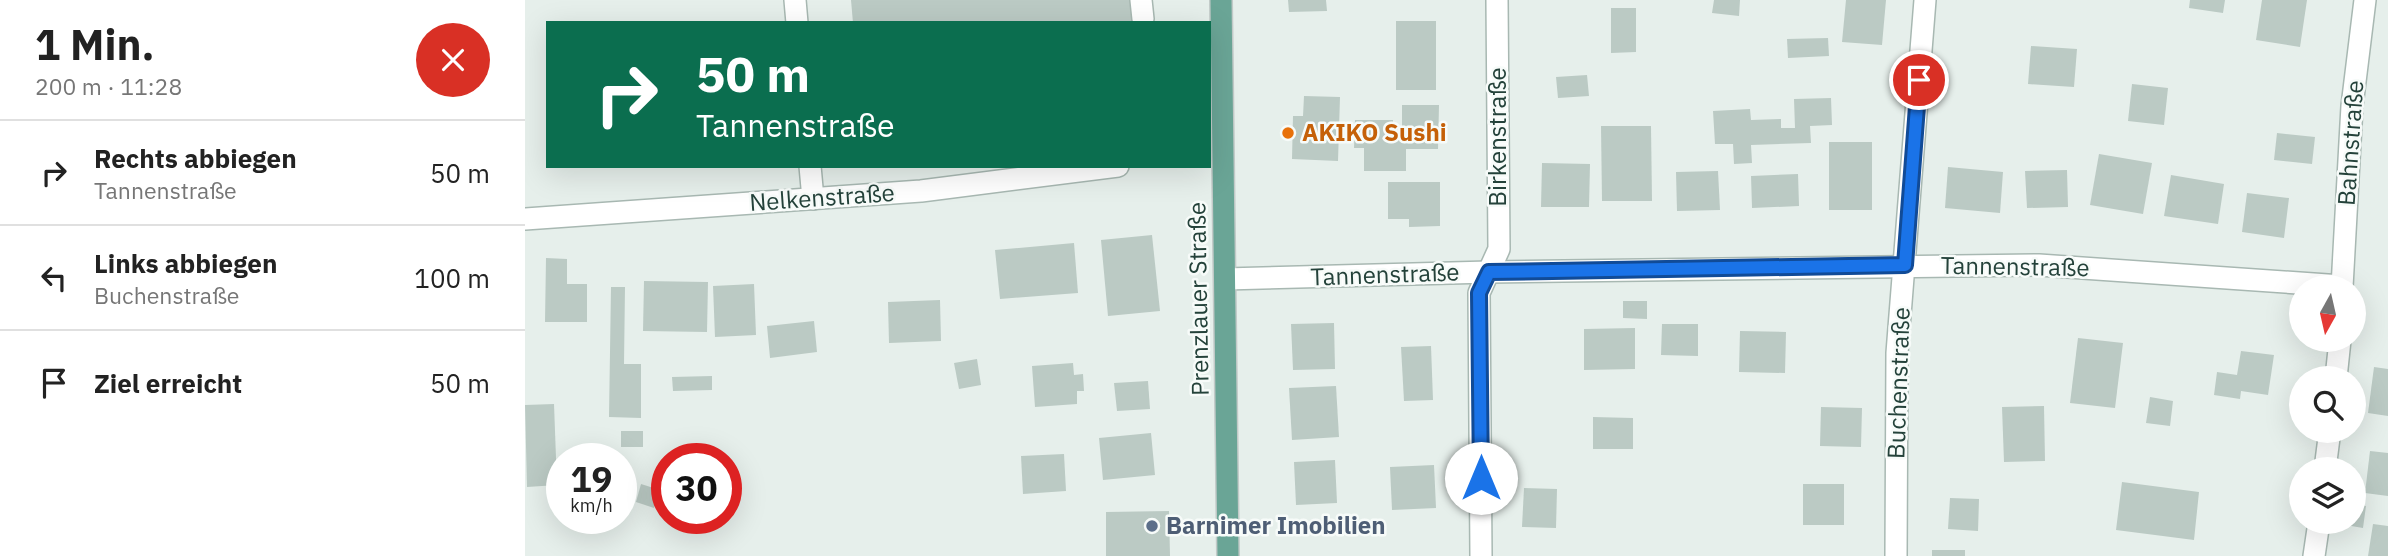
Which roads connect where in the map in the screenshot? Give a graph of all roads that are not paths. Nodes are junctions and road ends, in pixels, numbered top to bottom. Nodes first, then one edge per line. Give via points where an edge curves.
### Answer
1 (795, 0) edge
2 (1221, 0) edge
3 (1497, 0) edge
4 (1925, 0) edge
5 (2365, 0) edge
6 (797, 21) edge
7 (1216, 157) edge
8 (810, 168) edge
9 (1102, 168) edge
10 (813, 199) junction
11 (525, 219) edge
12 (1905, 265) junction
13 (1489, 272) junction
14 (2342, 275) edge
15 (1225, 279) junction
16 (2289, 283) edge
17 (2317, 534) edge
18 (1229, 556) edge
19 (1481, 556) edge
20 (1896, 556) edge
21 (2314, 556) edge

1 - 6 street
2 - 7 main road, Prenzlauer Straße
3 - 13 street, Birkenstraße via 1499,249
4 - 12 street, Buchenstraße
5 - 14 street, Bahnstraße via 2352,106
7 - 15 main road, Prenzlauer Straße
8 - 10 street
9 - 10 street, Nelkenstraße via 921,191
10 - 11 street, Nelkenstraße
12 - 13 street, Tannenstraße
12 - 16 street, Tannenstraße via 2039,265
12 - 20 street, Buchenstraße via 1897,353
13 - 15 street, Tannenstraße
13 - 19 street, Birkenstraße via 1479,293
15 - 18 main road, Prenzlauer Straße
17 - 21 street

